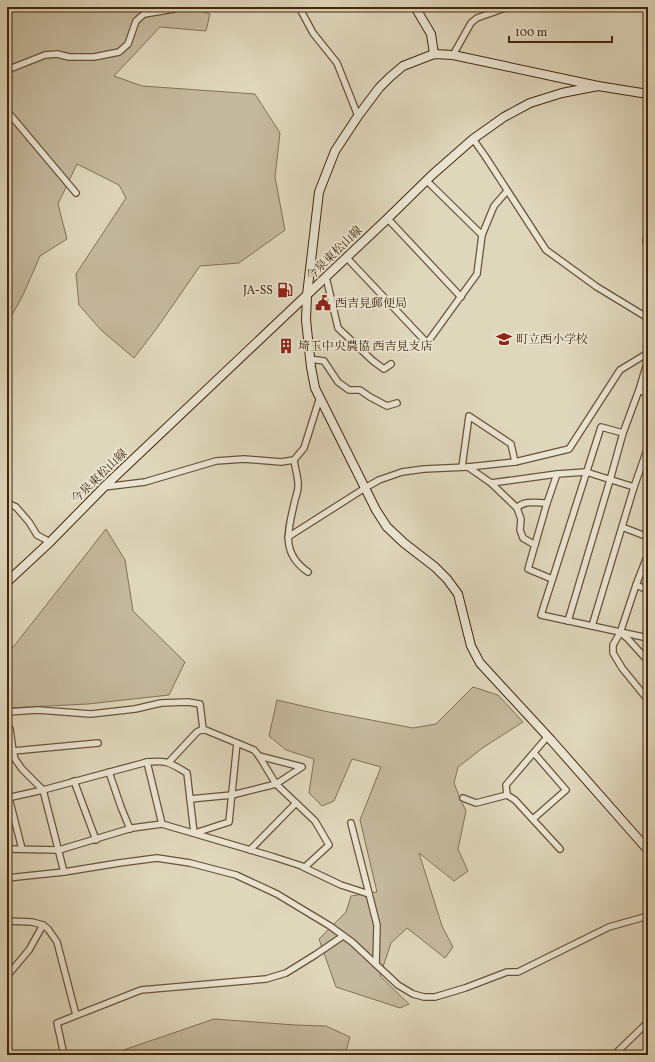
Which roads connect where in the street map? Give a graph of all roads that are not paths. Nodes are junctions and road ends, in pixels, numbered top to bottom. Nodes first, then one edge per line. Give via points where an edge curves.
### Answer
1 (175, 7) edge
2 (299, 7) edge
3 (415, 7) edge
4 (508, 7) edge
5 (434, 54) junction
6 (454, 55) junction
7 (8, 68) edge
8 (7, 76) edge
9 (598, 86) junction
10 (648, 94) edge
11 (7, 111) edge
12 (358, 116) junction
13 (472, 139) junction
14 (427, 180) junction
15 (507, 191) junction
16 (76, 193) dead end
17 (388, 219) junction
18 (648, 230) edge
19 (482, 235) junction
20 (648, 242) edge
21 (347, 258) junction
22 (326, 277) junction
23 (307, 295) junction
24 (461, 297) junction
25 (648, 318) edge
26 (648, 353) edge
27 (310, 359) junction
28 (648, 360) edge
29 (391, 364) dead end
30 (639, 390) junction
31 (648, 394) edge
32 (320, 397) junction
33 (398, 403) dead end
34 (623, 433) junction
35 (648, 448) edge
36 (294, 460) junction
37 (515, 462) junction
38 (462, 467) junction
39 (468, 467) junction
40 (586, 472) junction
41 (557, 474) junction
42 (610, 480) junction
43 (491, 482) junction
44 (104, 487) junction
45 (365, 488) junction
46 (634, 488) junction
47 (7, 503) edge
48 (547, 503) junction
49 (16, 507) junction
50 (517, 508) junction
51 (7, 510) edge
52 (622, 527) junction
53 (288, 537) junction
54 (648, 537) edge
55 (50, 542) junction
56 (535, 545) junction
57 (648, 554) edge
58 (308, 572) dead end
59 (552, 579) junction
60 (7, 582) edge
61 (636, 585) junction
62 (648, 590) edge
63 (568, 621) junction
64 (592, 626) junction
65 (648, 627) edge
66 (620, 632) junction
67 (646, 638) edge
68 (648, 661) edge
69 (648, 700) edge
70 (7, 712) edge
71 (10, 729) dead end
72 (204, 729) junction
73 (548, 736) junction
74 (98, 743) dead end
75 (237, 743) junction
76 (10, 751) edge
77 (534, 753) junction
78 (260, 756) junction
79 (147, 762) junction
80 (169, 762) junction
81 (109, 772) junction
82 (74, 781) junction
83 (276, 784) junction
84 (43, 790) junction
85 (232, 795) junction
86 (507, 795) junction
87 (8, 798) edge
88 (463, 798) dead end
89 (190, 799) junction
90 (296, 803) junction
91 (532, 819) junction
92 (351, 823) dead end
93 (162, 824) junction
94 (130, 829) junction
95 (194, 833) junction
96 (96, 840) junction
97 (7, 849) edge
98 (22, 849) junction
99 (560, 849) dead end
100 (59, 850) junction
101 (250, 850) junction
102 (648, 850) edge
103 (303, 866) junction
104 (64, 872) junction
105 (7, 878) edge
106 (369, 894) junction
107 (648, 916) edge
108 (7, 921) edge
109 (43, 925) junction
110 (343, 936) junction
111 (376, 964) junction
112 (7, 976) edge
113 (76, 1016) junction
114 (648, 1022) edge
115 (64, 1055) edge
116 (614, 1055) edge

1 - 7 street via 144,14 136,21 128,44 119,52 94,57 45,55
2 - 12 street via 313,33 337,63
3 - 5 street via 431,34
4 - 6 street via 477,18 471,23
5 - 6 street
5 - 12 street via 403,66 380,88
6 - 9 street
7 - 8 street
9 - 10 street, 今泉東松山線
9 - 13 street, 今泉東松山線 via 562,93 530,104 504,117
11 - 16 street
12 - 23 street via 334,151 319,192
13 - 14 street, 今泉東松山線
13 - 15 street
14 - 17 street, 今泉東松山線
14 - 19 street
15 - 19 street via 494,206
15 - 25 street via 546,250 596,287
17 - 21 street, 今泉東松山線
17 - 24 street
18 - 20 street
19 - 24 street via 477,274
21 - 22 street, 今泉東松山線
21 - 24 street via 427,344
22 - 23 street, 今泉東松山線
22 - 29 street via 338,328 384,369
23 - 27 street via 306,320
23 - 44 street, 今泉東松山線
26 - 37 street via 620,370 569,449
27 - 32 street via 315,388
27 - 33 street via 324,361 338,382 349,390 360,390 387,406
28 - 30 street
30 - 31 street
30 - 34 street
32 - 36 street via 304,448
32 - 45 street
34 - 40 street via 601,427
34 - 42 street
35 - 46 street
36 - 44 street via 216,461 145,482
36 - 53 street via 298,486
37 - 38 street via 511,444 469,416
37 - 39 street
38 - 39 street
38 - 45 street via 402,472
39 - 43 street
40 - 41 street
40 - 42 street
40 - 59 street
41 - 43 street
41 - 48 street
42 - 46 street
42 - 63 street
43 - 50 street
44 - 55 street, 今泉東松山線
45 - 53 street
45 - 73 street via 387,527 447,579 458,594 471,646 480,663
46 - 52 street
47 - 49 street
48 - 50 street via 520,504
48 - 56 street
49 - 51 street
49 - 55 street via 38,535
50 - 56 street via 523,538
52 - 54 street
52 - 64 street
53 - 58 street via 291,556
55 - 60 street, 今泉東松山線
56 - 59 street via 528,568
57 - 61 street
59 - 63 street via 541,615
61 - 62 street
61 - 66 street
63 - 64 street
64 - 66 street
65 - 67 street
66 - 67 street
66 - 68 street
66 - 69 street via 613,646 613,653
70 - 72 street via 38,710 91,714 135,710 161,703 188,702 200,704
71 - 76 street
72 - 75 street
72 - 80 street via 197,732
73 - 77 street
73 - 102 street
74 - 76 street
75 - 78 street via 254,750
75 - 85 street
76 - 84 street via 22,769
77 - 86 street via 506,785
77 - 91 street via 566,790
78 - 83 street
78 - 83 street via 302,767
79 - 80 street
79 - 81 street
79 - 93 street
80 - 89 street via 187,773
81 - 82 street
81 - 94 street
82 - 84 street
82 - 96 street
83 - 85 street
83 - 90 street
84 - 87 street
84 - 100 street
85 - 89 street
85 - 95 street via 229,822
86 - 88 street via 476,803
86 - 91 street
87 - 98 street
89 - 95 street
90 - 101 street
90 - 103 street via 314,821 329,845 305,867
91 - 99 street
92 - 106 street
93 - 94 street
93 - 95 street
94 - 96 street
95 - 101 street
96 - 100 street
97 - 98 street
98 - 100 street
100 - 104 street
101 - 103 street
103 - 106 street via 341,885
104 - 105 street
104 - 110 street via 157,858 190,863 236,875 278,894
106 - 111 street via 377,925
107 - 111 street via 609,927 518,972 507,972 434,997 413,994 398,985
108 - 109 street
109 - 112 street via 29,950
109 - 113 street via 57,942
110 - 111 street
110 - 113 street via 286,974 266,979 141,990
113 - 115 street via 57,1023
114 - 116 street

